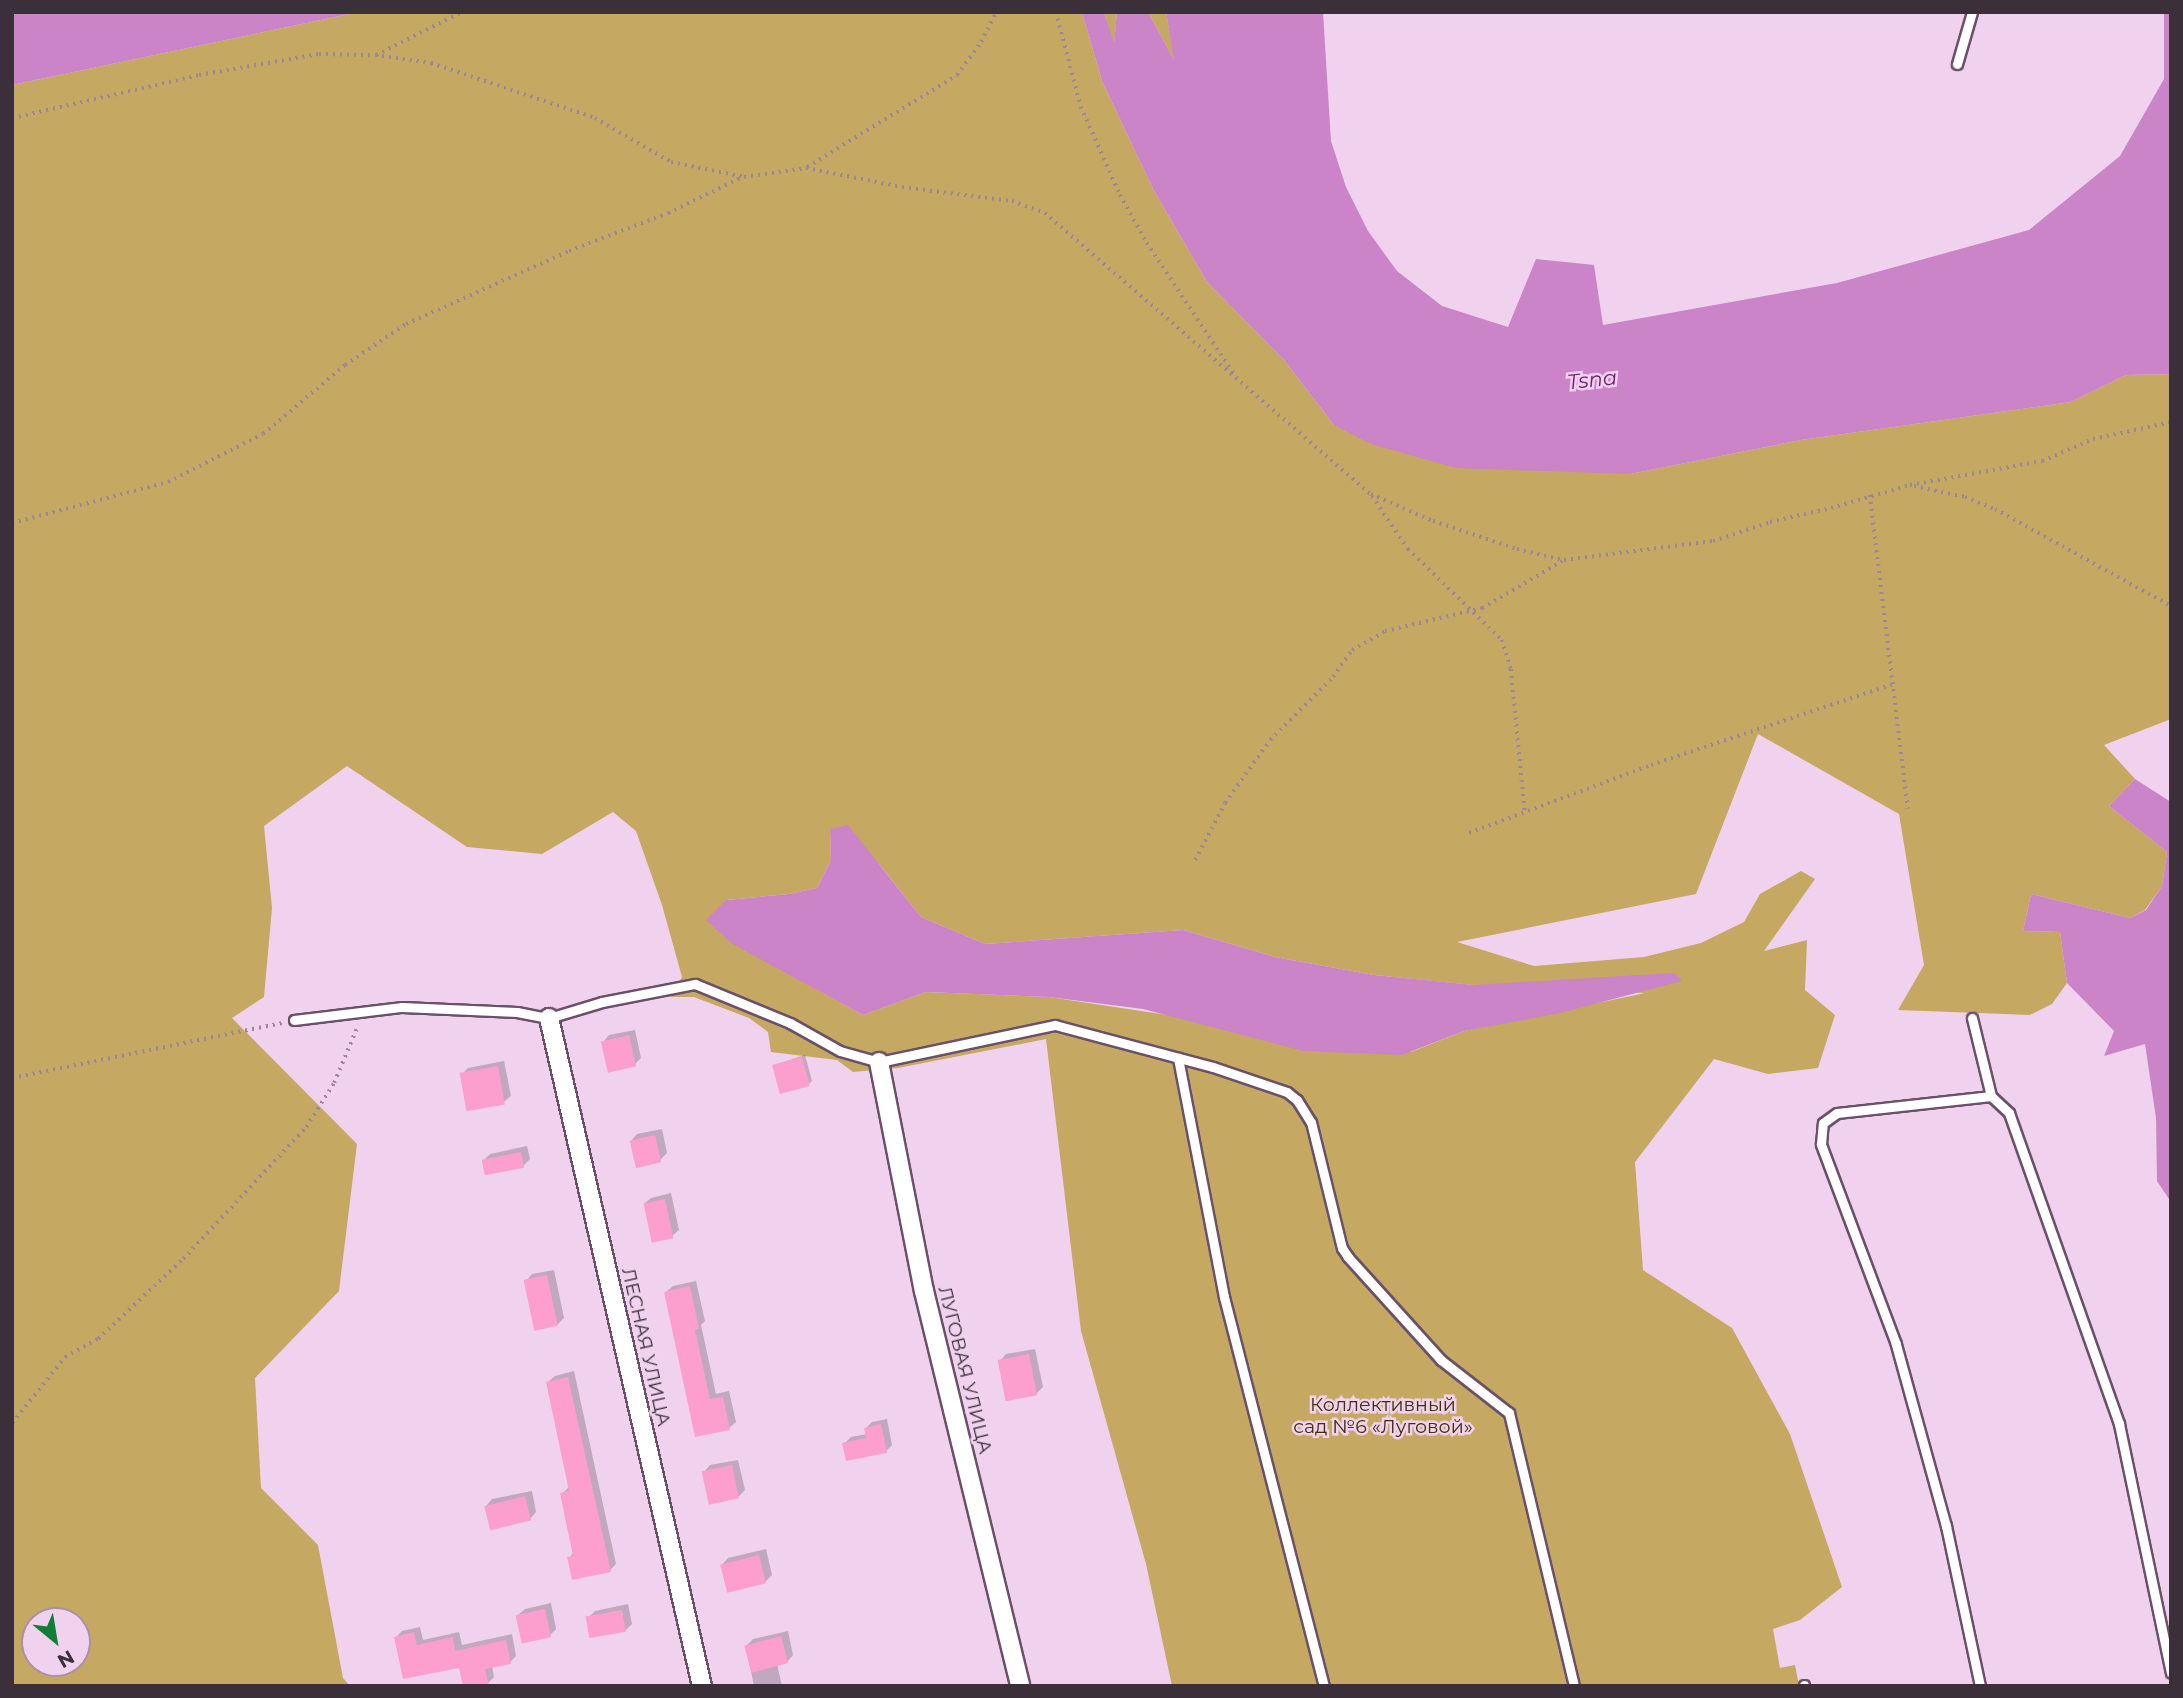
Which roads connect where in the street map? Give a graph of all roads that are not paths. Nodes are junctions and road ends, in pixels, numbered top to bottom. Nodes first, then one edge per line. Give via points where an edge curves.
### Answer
1 (1972, 12) edge
2 (1956, 64) dead end
3 (549, 1018) junction
4 (1972, 1018) dead end
5 (294, 1020) road end
6 (1178, 1058) junction
7 (879, 1062) junction
8 (1991, 1096) junction
9 (2171, 1674) edge
10 (702, 1686) edge
11 (1020, 1686) edge
12 (1324, 1686) edge
13 (1574, 1686) edge
14 (1980, 1686) edge

1 - 2 lane
3 - 5 lane via 517,1012 402,1007
3 - 7 lane via 602,1002 695,984 790,1023 840,1051
3 - 10 street, ЛЕСНАЯ УЛИЦА
4 - 8 lane
6 - 7 lane via 1055,1026
6 - 12 lane via 1224,1297
6 - 13 lane via 1276,1087 1297,1100 1311,1122 1348,1257 1441,1360 1510,1413
7 - 11 street, ЛУГОВАЯ УЛИЦА via 924,1291
8 - 9 lane via 2009,1113 2119,1424
8 - 14 lane via 1837,1113 1823,1123 1820,1132 1896,1344 1946,1526

